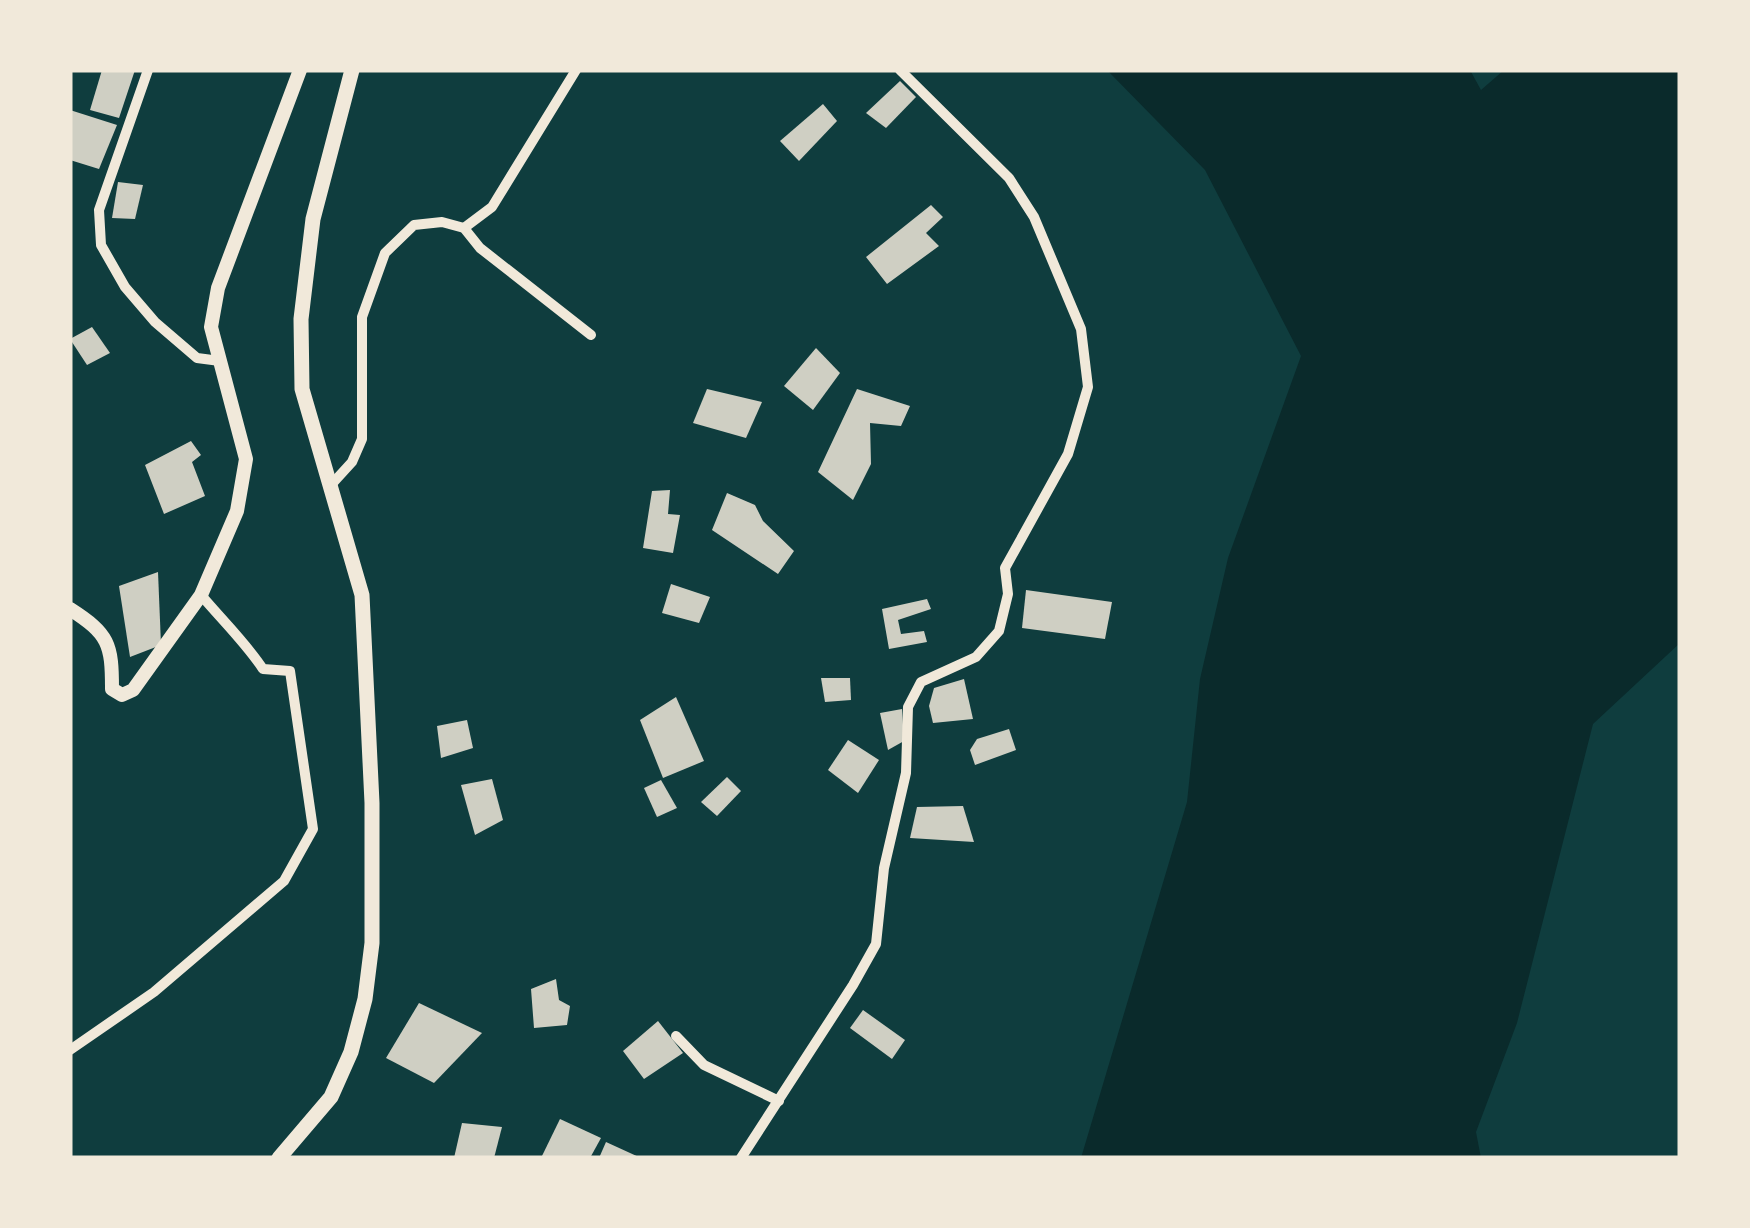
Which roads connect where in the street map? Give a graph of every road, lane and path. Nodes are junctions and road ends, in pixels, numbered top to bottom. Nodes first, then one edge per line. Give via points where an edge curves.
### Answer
1 (148, 70) edge
2 (300, 70) edge
3 (352, 70) edge
4 (576, 70) edge
5 (900, 70) edge
6 (464, 228) junction
7 (590, 334) dead end
8 (220, 360) junction
9 (331, 485) junction
10 (202, 595) junction
11 (70, 610) edge
12 (676, 1036) dead end
13 (70, 1050) edge
14 (779, 1100) junction
15 (278, 1158) edge
16 (741, 1158) edge

1 - 8 street via 99,210 100,245 155,322 197,358
2 - 8 main road via 218,288 211,326
3 - 9 main road via 313,219 301,319 302,390
4 - 6 street via 492,207
5 - 14 street via 1009,178 1034,218 1080,329 1088,387 1068,454 1005,568 1008,594 999,631 976,656 922,682 908,708 906,773 884,868 876,944
6 - 7 street via 480,248
6 - 9 street via 414,225 385,253 362,316 362,439
8 - 10 main road via 246,458 237,511
9 - 15 main road via 362,595 372,943 351,1052 331,1097
10 - 11 main road via 133,690 122,695 112,689 109,643 97,626
10 - 13 street via 263,669 290,671 313,829 284,881 154,992
12 - 14 street via 704,1065
14 - 16 street

